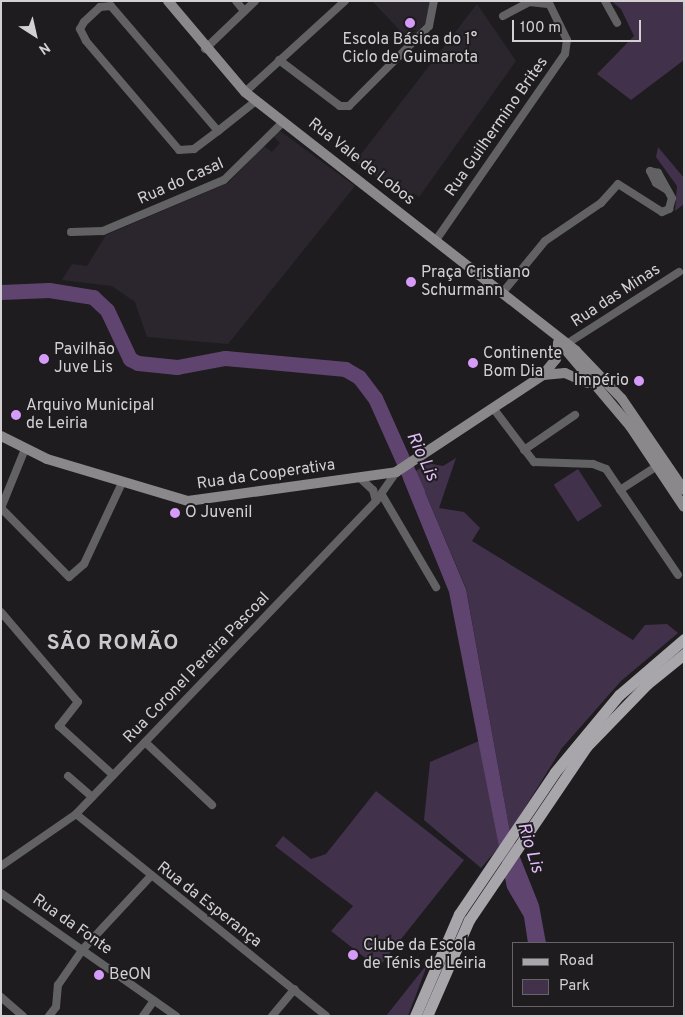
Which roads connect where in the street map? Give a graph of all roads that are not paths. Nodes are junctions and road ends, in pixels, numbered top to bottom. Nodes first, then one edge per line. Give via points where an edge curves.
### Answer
1 (168, 1) edge
2 (236, 1) edge
3 (255, 1) edge
4 (344, 1) edge
5 (434, 1) edge
6 (605, 1) edge
7 (548, 3) edge
8 (244, 12) junction
9 (503, 16) dead end
10 (617, 23) dead end
11 (205, 49) junction
12 (279, 60) junction
13 (244, 92) junction
14 (256, 101) junction
15 (284, 122) junction
16 (218, 131) junction
17 (668, 190) dead end
18 (71, 232) dead end
19 (436, 240) junction
20 (679, 272) dead end
21 (503, 292) junction
22 (563, 342) junction
23 (572, 361) junction
24 (552, 366) junction
25 (595, 371) junction
26 (543, 375) junction
27 (597, 388) junction
28 (493, 408) junction
29 (575, 415) dead end
30 (1, 436) edge
31 (25, 449) junction
32 (524, 450) junction
33 (657, 466) junction
34 (396, 472) junction
35 (360, 478) junction
36 (122, 482) junction
37 (620, 490) junction
38 (684, 490) edge
39 (382, 494) junction
40 (376, 501) junction
41 (684, 507) edge
42 (1, 508) edge
43 (678, 575) dead end
44 (436, 587) dead end
45 (1, 612) edge
46 (684, 639) edge
47 (684, 654) edge
48 (144, 742) junction
49 (113, 775) junction
50 (68, 776) dead end
51 (92, 797) junction
52 (212, 805) dead end
53 (76, 814) junction
54 (1, 866) edge
55 (493, 872) junction
56 (150, 877) junction
57 (1, 893) edge
58 (82, 949) junction
59 (295, 989) junction
60 (1, 996) edge
61 (154, 1000) junction
62 (23, 1016) edge
63 (49, 1016) edge
64 (143, 1016) edge
65 (176, 1016) edge
66 (272, 1016) edge
67 (326, 1016) edge
68 (415, 1016) edge
69 (427, 1016) edge

1 - 11 main road, Rua Vale de Lobos
2 - 8 street
3 - 8 street
4 - 12 street
5 - 12 street via 429,26 349,106 340,106
6 - 10 street
7 - 9 street via 529,2
7 - 19 street, Rua Guilhermino Brites via 568,40 565,54
8 - 11 street
11 - 13 main road, Rua Vale de Lobos
12 - 13 street
13 - 14 main road, Rua Vale de Lobos
14 - 15 main road, Rua Vale de Lobos
14 - 16 street
15 - 18 street, Rua do Casal via 224,180 104,231
15 - 19 main road, Rua Vale de Lobos
16 - 16 street via 194,149 179,150 86,41 80,29 84,22 100,7 111,6
17 - 21 street via 672,202 662,212 618,184 601,203 545,241
19 - 21 main road, Rua Vale de Lobos
20 - 22 street, Rua das Minas
21 - 22 main road, Rua Vale de Lobos
22 - 23 main road, Rua Vale de Lobos
22 - 24 main road
22 - 25 main road, Rua Vale de Lobos
23 - 24 main road
23 - 25 main road, Rua Vale de Lobos
23 - 27 main road, Rua Vale de Lobos
24 - 26 main road
25 - 38 main road, Rua Vale de Lobos via 638,422
26 - 27 main road via 570,374
26 - 28 main road
27 - 33 main road, Rua Vale de Lobos
28 - 32 street
28 - 34 main road
29 - 32 street
30 - 31 main road, Rua da Cooperativa
31 - 36 main road, Rua da Cooperativa
31 - 42 street
32 - 37 street via 538,463 602,466
33 - 37 street
33 - 41 main road, Rua Vale de Lobos
34 - 35 main road, Rua da Cooperativa
34 - 39 street, Rua Coronel Pereira Pascoal
35 - 36 main road, Rua da Cooperativa via 202,501 161,495
35 - 40 street via 373,490
36 - 42 street via 84,564 71,577
37 - 43 street
39 - 40 street, Rua Coronel Pereira Pascoal
39 - 44 street
40 - 48 street, Rua Coronel Pereira Pascoal
45 - 49 street via 78,702 59,726
46 - 55 main road via 599,716 531,807
47 - 55 main road via 600,732 540,815
48 - 49 street, Rua Coronel Pereira Pascoal
48 - 52 street
49 - 51 street, Rua Coronel Pereira Pascoal
50 - 51 street
51 - 53 street, Rua Coronel Pereira Pascoal
53 - 54 street, Rua Coronel Pereira Pascoal
53 - 56 street, Rua da Esperança
55 - 68 main road via 447,936
55 - 69 main road via 457,940
56 - 58 street
56 - 59 street, Rua da Esperança
57 - 58 street, Rua da Fonte
58 - 61 street, Rua da Fonte
58 - 63 street via 58,984 56,1006
59 - 66 street
59 - 67 street, Rua da Esperança
60 - 62 street
61 - 64 street
61 - 65 street, Rua da Fonte

